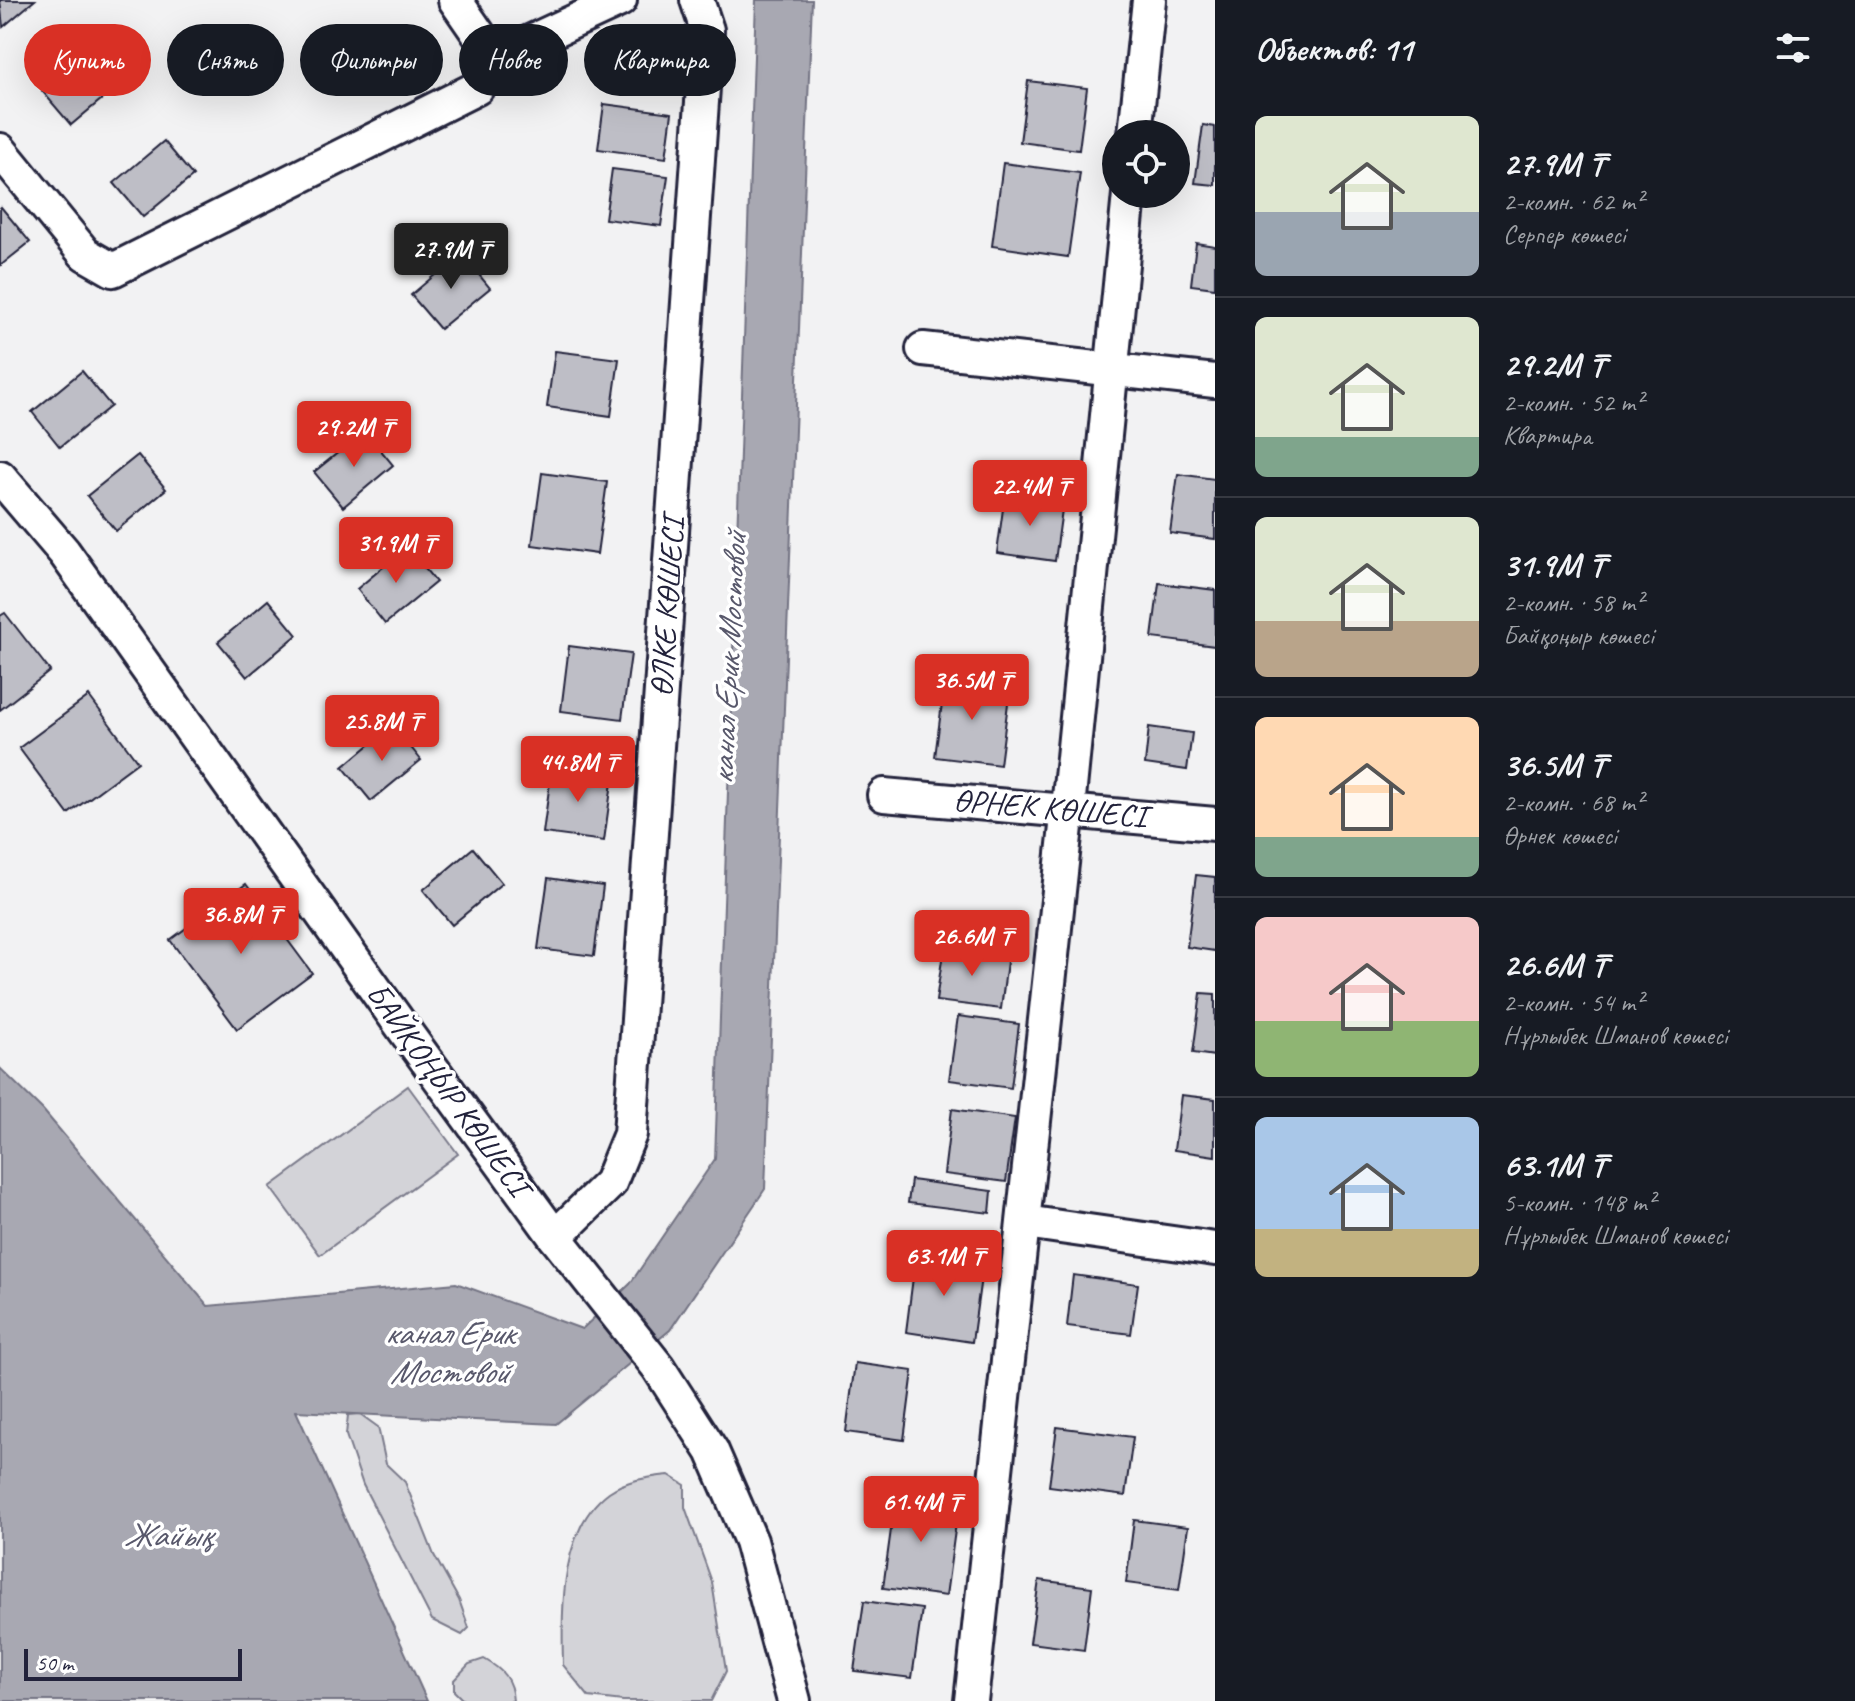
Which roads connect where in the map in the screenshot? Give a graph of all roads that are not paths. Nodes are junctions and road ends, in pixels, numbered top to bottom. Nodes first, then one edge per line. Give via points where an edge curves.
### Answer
1 (455, 0) edge
2 (620, 0) edge
3 (697, 0) edge
4 (1149, 0) edge
5 (472, 24) edge
6 (568, 24) edge
7 (461, 96) edge
8 (1136, 120) edge
9 (0, 150) edge
10 (1128, 208) edge
11 (923, 349) dead end
12 (1111, 369) junction
13 (1215, 381) edge
14 (0, 477) edge
15 (884, 795) dead end
16 (1068, 808) junction
17 (1215, 824) edge
18 (1025, 1222) junction
19 (555, 1237) junction
20 (1215, 1249) edge
21 (794, 1701) edge
22 (971, 1701) edge

1 - 5 street
2 - 6 street
3 - 19 street, ӨЛКЕ КӨШЕСІ via 707,30 630,1134 610,1183
4 - 8 street
7 - 9 street via 113,270 85,254
10 - 12 street
11 - 12 street
12 - 13 street
12 - 16 street
14 - 19 street, БАЙҚОҢЫР КӨШЕСI via 64,552
15 - 16 street, ӨРНЕК КӨШЕСІ
16 - 17 street, ӨРНЕК КӨШЕСІ
16 - 18 street
18 - 20 street
18 - 22 street
19 - 21 street, БАЙҚОҢЫР КӨШЕСI via 658,1367 712,1451 751,1541

